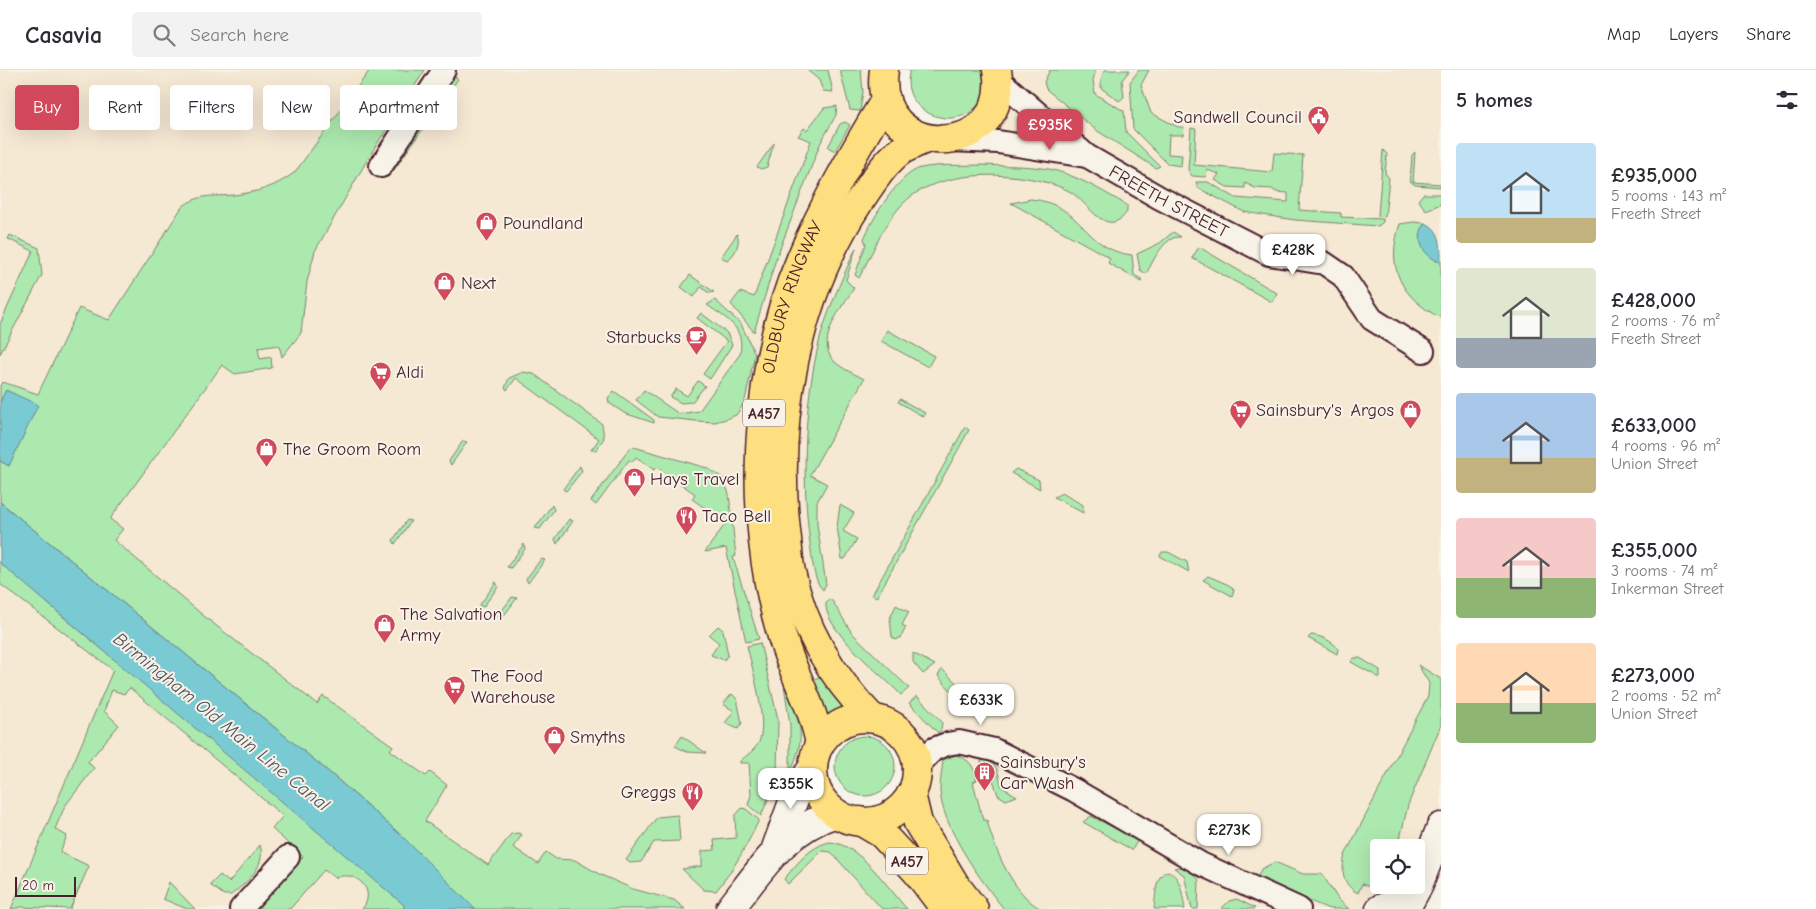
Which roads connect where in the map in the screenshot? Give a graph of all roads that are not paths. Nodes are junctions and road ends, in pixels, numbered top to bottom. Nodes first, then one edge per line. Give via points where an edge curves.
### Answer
1 (444, 70) edge
2 (998, 73) edge
3 (883, 80) edge
4 (936, 139) junction
5 (1087, 156) junction
6 (381, 166) dead end
7 (1423, 351) dead end
8 (872, 718) junction
9 (816, 756) junction
10 (917, 766) junction
11 (911, 794) junction
12 (848, 817) junction
13 (1441, 827) edge
14 (774, 852) junction
15 (288, 857) dead end
16 (241, 909) edge
17 (730, 909) edge
18 (945, 909) edge
19 (974, 909) edge
20 (1299, 909) edge
21 (1398, 909) edge

1 - 6 street
2 - 4 main road, OLDBURY RINGWAY / A457 via 993,110 985,120 970,133
2 - 5 street, FREETH STREET
3 - 4 main road, OLDBURY RINGWAY / A457 via 892,115 902,126
3 - 9 main road, OLDBURY RINGWAY / A457 via 866,132 801,256 781,318 764,410 761,506 769,584 786,648 816,721
4 - 5 street, FREETH STREET via 998,142
4 - 8 main road, OLDBURY RINGWAY / A457 via 902,151 887,164 851,214 824,266 808,308 792,372 784,448 783,500 791,572 800,605 826,662
5 - 7 street, FREETH STREET via 1269,254 1324,263 1342,276 1372,319
8 - 9 main road via 845,722 827,734
8 - 10 main road, OLDBURY RINGWAY / A457 via 900,731 909,742
9 - 12 main road, OLDBURY RINGWAY / A457 via 819,794
9 - 14 street via 797,791
10 - 11 main road, OLDBURY RINGWAY / A457
10 - 20 street via 934,749 947,744 959,742 994,750 1074,790 1201,864
11 - 12 main road, OLDBURY RINGWAY / A457 via 900,808 881,819
11 - 19 main road, OLDBURY RINGWAY via 918,823 956,886
12 - 14 street via 811,822
12 - 18 main road, OLDBURY RINGWAY / A457 via 882,834
13 - 21 street via 1421,879
14 - 17 street
15 - 16 street

